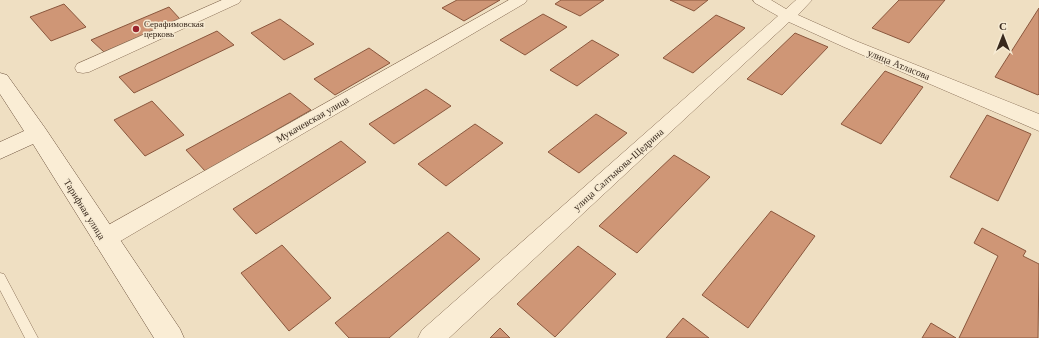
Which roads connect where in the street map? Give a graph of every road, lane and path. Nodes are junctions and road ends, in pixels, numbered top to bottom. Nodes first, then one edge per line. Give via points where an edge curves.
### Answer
1 (234, 0) edge
2 (520, 0) edge
3 (760, 0) edge
4 (806, 0) edge
5 (788, 16) junction
6 (83, 68) dead end
7 (0, 79) edge
8 (1039, 124) edge
9 (38, 133) junction
10 (0, 151) edge
11 (104, 239) junction
12 (0, 278) edge
13 (32, 338) edge
14 (170, 338) edge
15 (431, 338) edge

1 - 6 street
2 - 11 street, Мукачевская улица
3 - 5 street, улица Атласова
4 - 5 street, улица Салтыкова-Щедрина
5 - 8 street, улица Атласова
5 - 15 street, улица Салтыкова-Щедрина
7 - 9 street, Тарифная улица
9 - 10 street
9 - 11 street, Тарифная улица
11 - 14 street, Тарифная улица
12 - 13 lane

